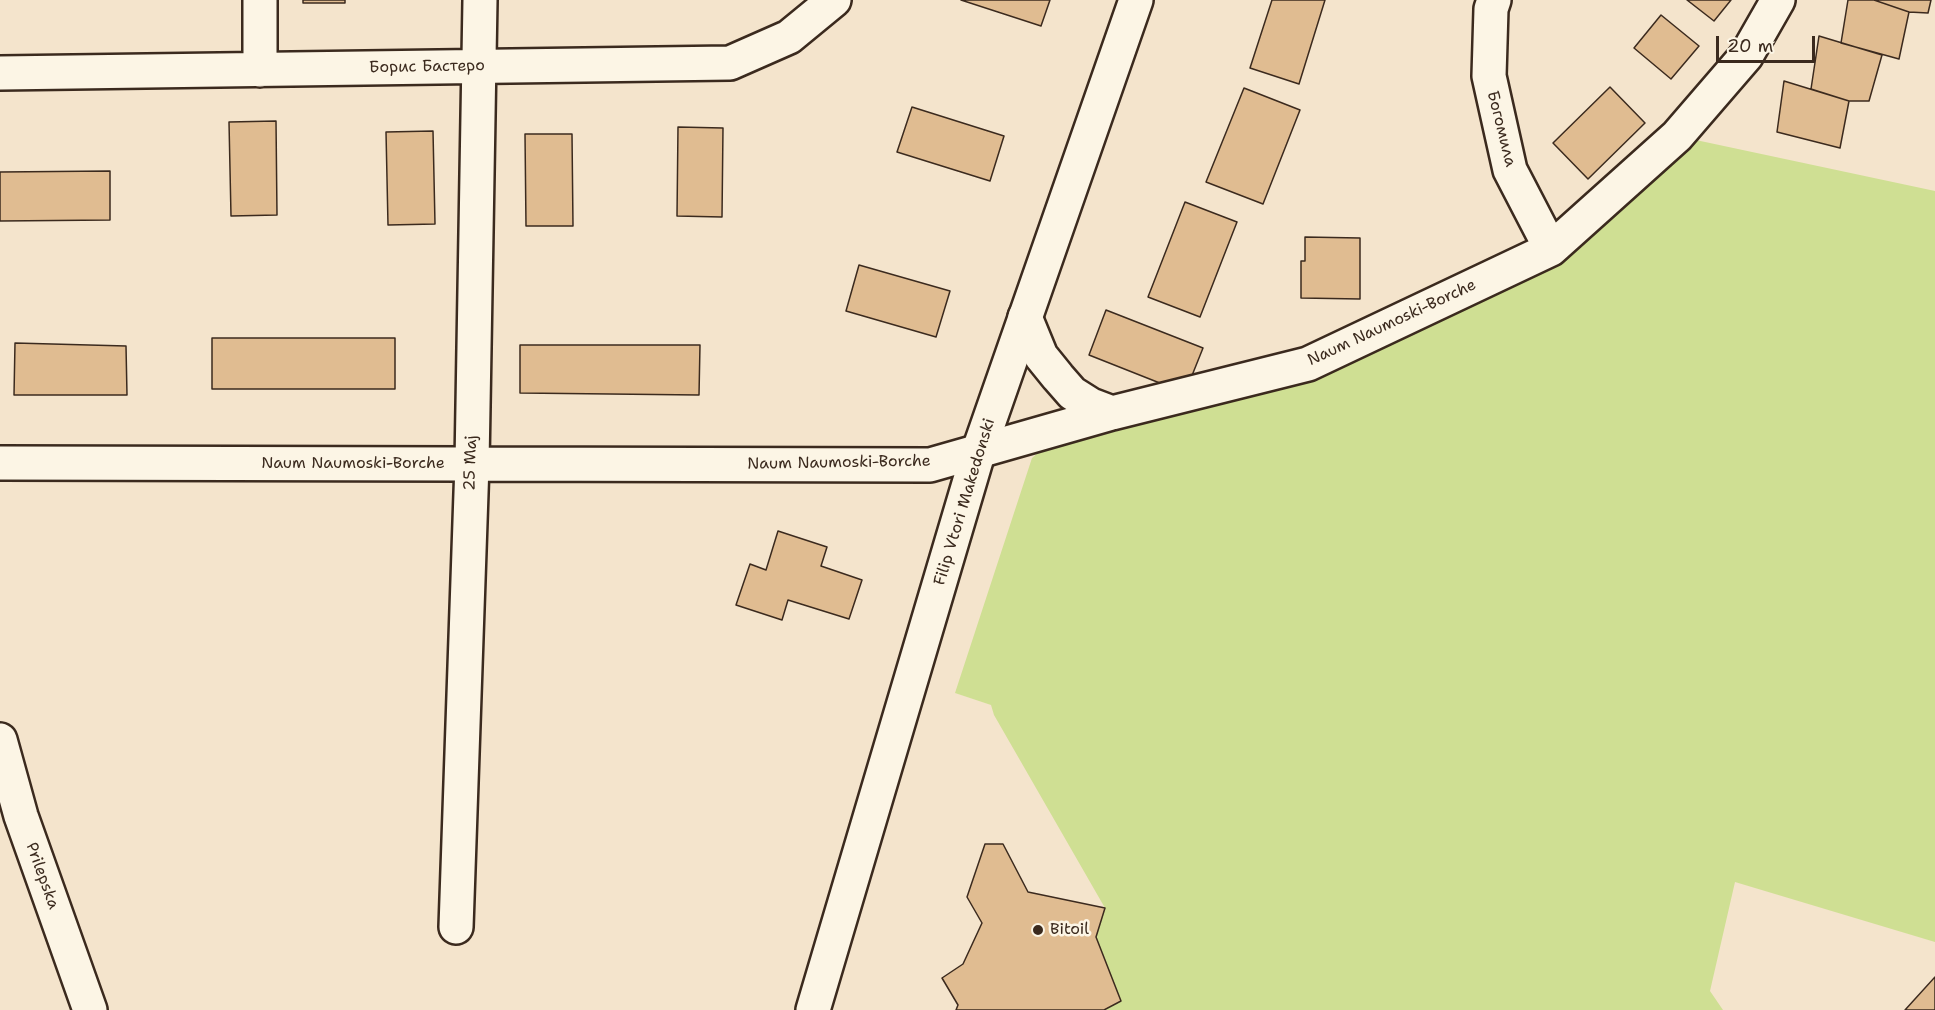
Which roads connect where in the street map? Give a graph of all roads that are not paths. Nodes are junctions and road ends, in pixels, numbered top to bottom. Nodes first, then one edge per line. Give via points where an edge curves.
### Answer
1 (260, 0) edge
2 (480, 0) edge
3 (834, 0) edge
4 (1136, 0) edge
5 (1494, 0) edge
6 (1778, 0) edge
7 (479, 66) junction
8 (260, 70) junction
9 (0, 73) edge
10 (1551, 249) junction
11 (1025, 317) junction
12 (1112, 412) junction
13 (979, 450) junction
14 (0, 463) edge
15 (471, 464) junction
16 (0, 740) edge
17 (456, 927) dead end
18 (90, 1010) edge
19 (813, 1010) edge

1 - 8 street
2 - 7 street, 25 Maj
3 - 7 street, Борис Бастеро via 789,37 730,63
4 - 11 street, Filip Vtori Makedonski
5 - 10 street, Богомила via 1489,76 1510,170
6 - 10 street, Naum Naumoski-Borche via 1746,56 1677,136
7 - 8 street, Борис Бастеро
7 - 15 street, 25 Maj
8 - 9 street, Борис Бастеро
10 - 12 street, Naum Naumoski-Borche via 1308,364
11 - 12 street via 1041,356 1072,393
11 - 13 street, Filip Vtori Makedonski
12 - 13 street, Naum Naumoski-Borche
13 - 15 street, Naum Naumoski-Borche via 930,465
13 - 19 street, Filip Vtori Makedonski
14 - 15 street, Naum Naumoski-Borche
15 - 17 street, 25 Maj
16 - 18 street, Prilepska via 21,816

